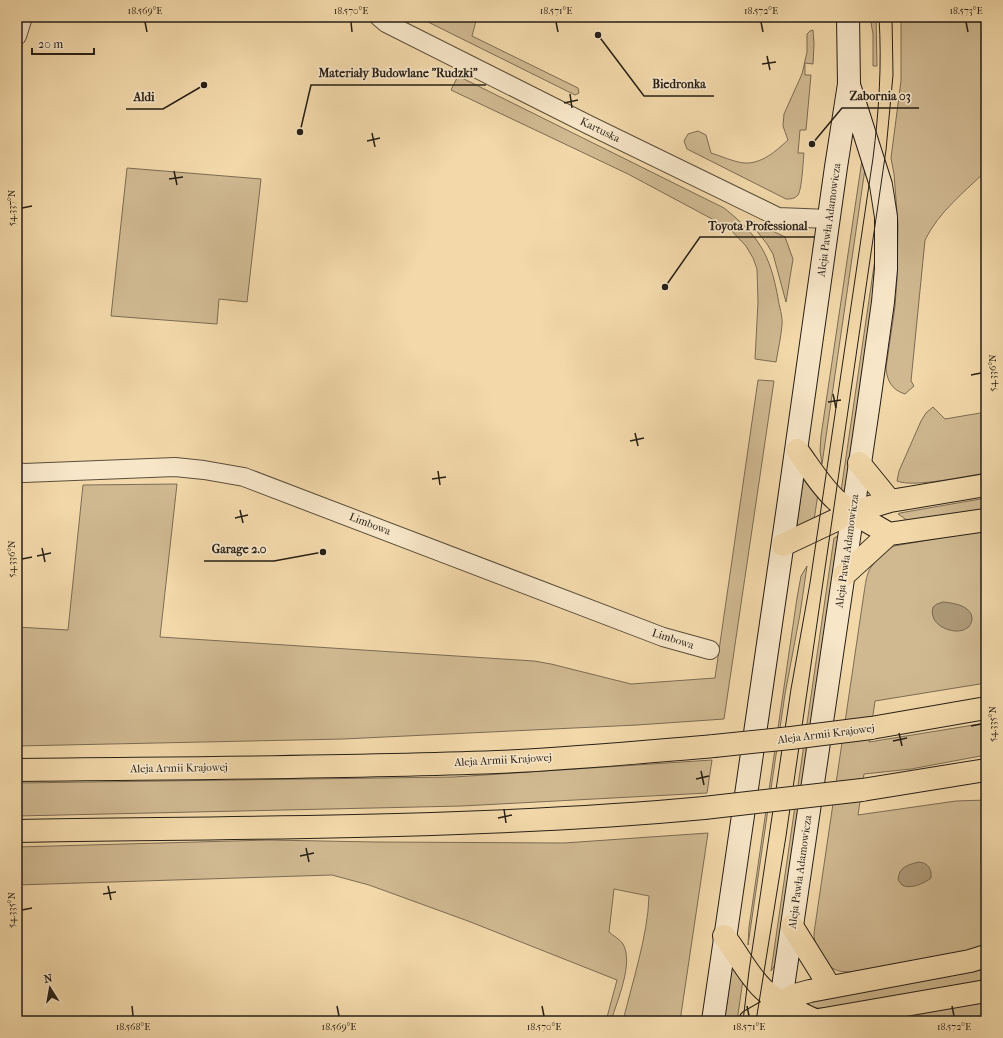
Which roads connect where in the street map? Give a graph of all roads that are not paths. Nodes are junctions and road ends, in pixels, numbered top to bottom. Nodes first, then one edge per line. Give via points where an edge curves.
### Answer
1 (23, 17) edge
2 (379, 17) edge
3 (848, 17) edge
4 (17, 36) edge
5 (849, 84) junction
6 (829, 219) junction
7 (797, 450) junction
8 (859, 463) junction
9 (17, 472) edge
10 (986, 485) edge
11 (890, 501) junction
12 (853, 512) junction
13 (986, 520) edge
14 (889, 534) junction
15 (783, 544) junction
16 (844, 575) junction
17 (710, 650) dead end
18 (986, 708) edge
19 (17, 770) edge
20 (983, 774) edge
21 (17, 831) edge
22 (792, 926) junction
23 (724, 936) junction
24 (986, 956) edge
25 (830, 987) junction
26 (986, 991) edge
27 (779, 1012) edge
28 (713, 1021) edge
29 (750, 1021) edge
30 (813, 1021) edge

1 - 4 street
2 - 6 street, Kartuska via 386,23 589,125 778,217
3 - 5 main road, Aleja Pawła Adamowicza
5 - 6 main road, Aleja Pawła Adamowicza
5 - 8 main road, Aleja Pawła Adamowicza via 881,185 886,217 883,302
6 - 7 main road, Aleja Pawła Adamowicza
7 - 12 main road via 835,499
7 - 15 main road, Aleja Pawła Adamowicza
8 - 11 main road
8 - 12 main road, Aleja Pawła Adamowicza
9 - 17 street, Limbowa via 175,467 244,476 649,631
10 - 11 main road
11 - 12 main road
12 - 14 main road
12 - 15 main road
12 - 16 main road, Aleja Pawła Adamowicza
13 - 14 main road
14 - 16 main road
15 - 23 main road, Aleja Pawła Adamowicza
16 - 22 main road, Aleja Pawła Adamowicza
18 - 19 main road, Aleja Armii Krajowej, bridge via 871,728 791,738 498,762
20 - 21 main road, bridge via 704,808 555,818 408,824
22 - 25 main road
22 - 27 main road, Aleja Pawła Adamowicza
23 - 27 main road
23 - 28 main road, Aleja Pawła Adamowicza
24 - 25 main road
25 - 27 main road via 795,995
26 - 30 main road
27 - 29 main road
27 - 30 main road

